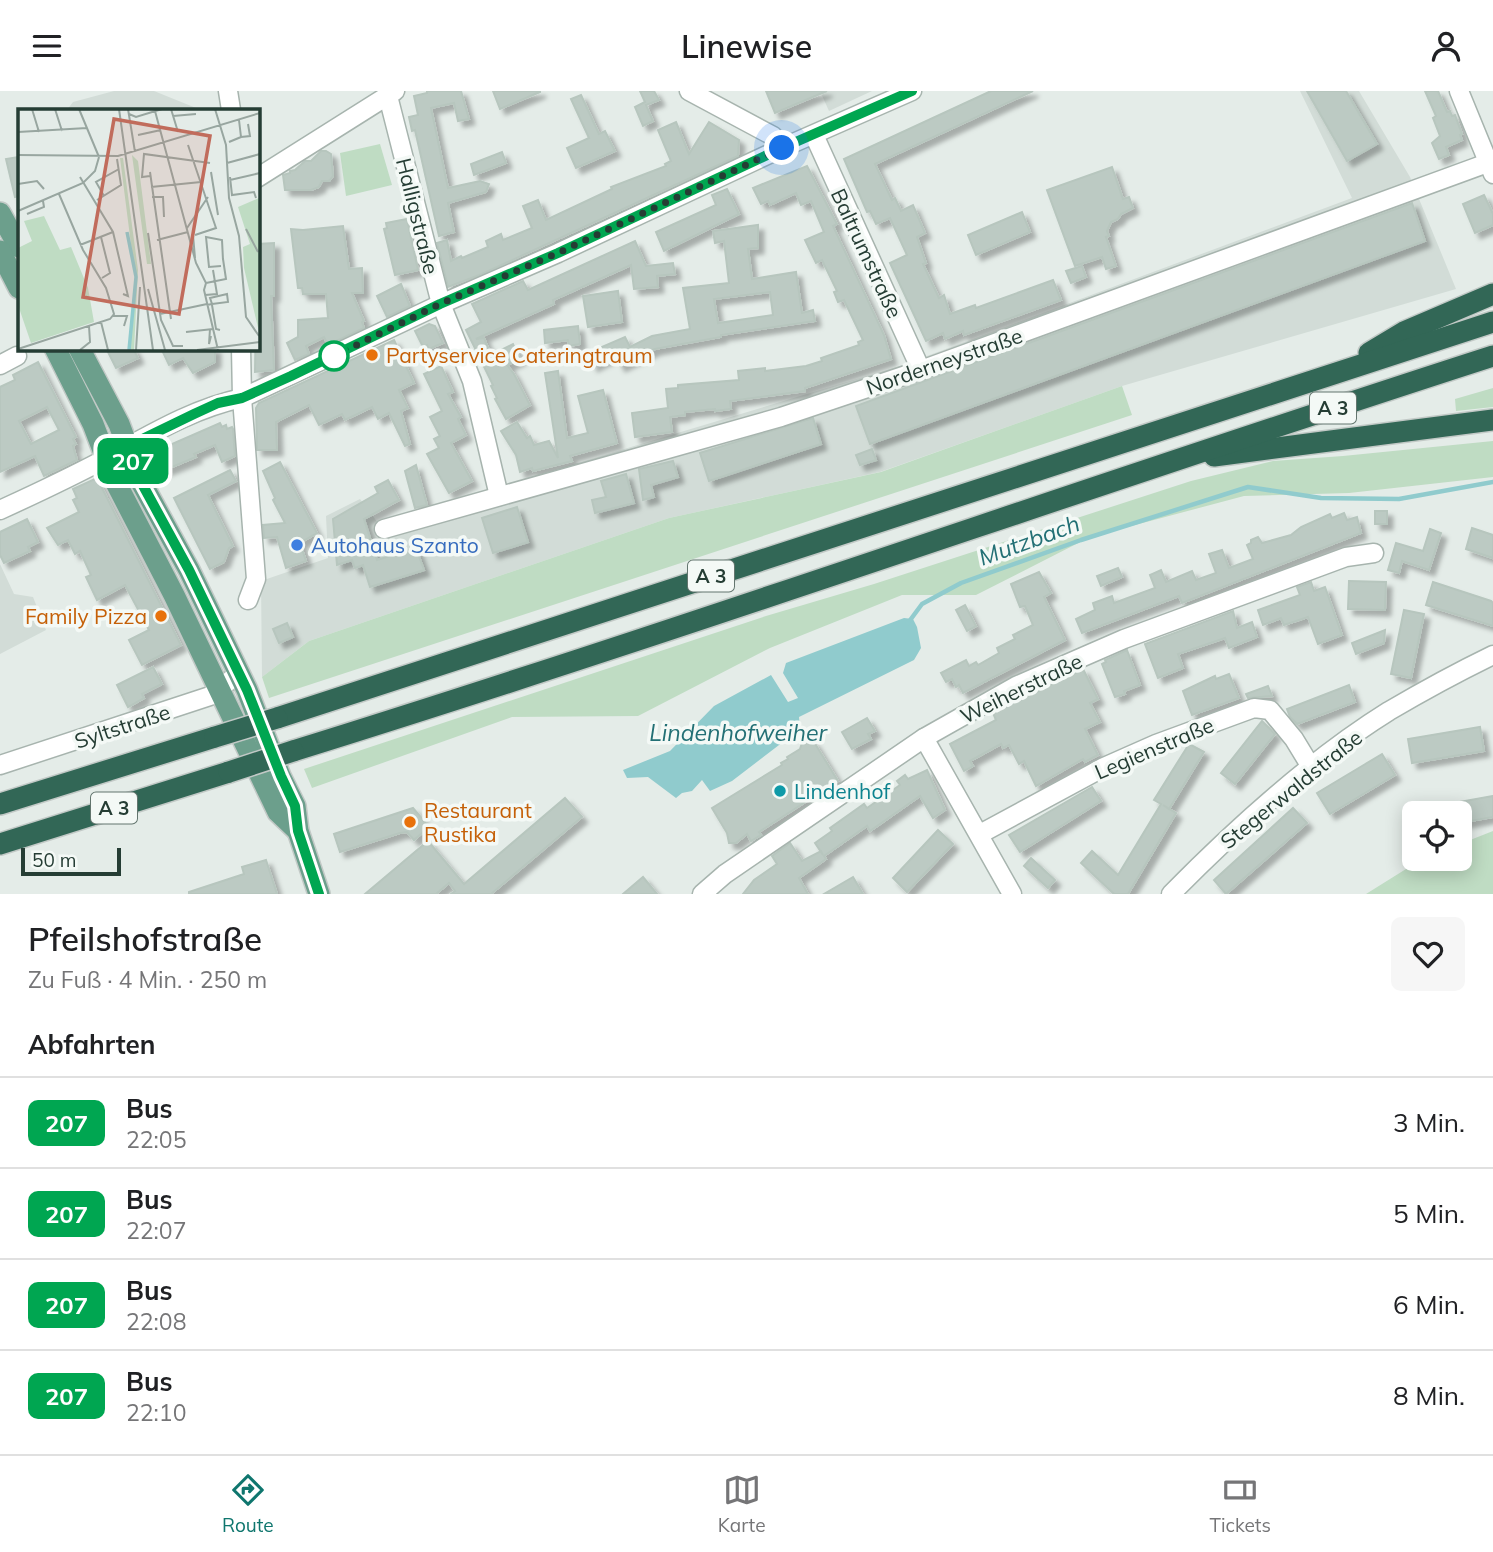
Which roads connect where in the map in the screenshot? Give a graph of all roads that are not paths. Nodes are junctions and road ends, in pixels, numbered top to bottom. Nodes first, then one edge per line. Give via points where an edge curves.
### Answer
1 (228, 91) edge
2 (689, 91) edge
3 (912, 91) edge
4 (1459, 91) edge
5 (392, 93) edge
6 (231, 109) edge
7 (814, 135) junction
8 (782, 148) junction
9 (1491, 166) edge
10 (259, 177) edge
11 (0, 212) edge
12 (18, 245) edge
13 (0, 251) edge
14 (18, 286) edge
15 (1493, 295) edge
16 (440, 304) junction
17 (1493, 322) edge
18 (56, 350) edge
19 (80, 350) edge
20 (241, 350) edge
21 (17, 356) dead end
22 (1493, 356) edge
23 (0, 365) edge
24 (921, 370) junction
25 (1336, 373) junction
26 (242, 398) junction
27 (1493, 420) edge
28 (128, 446) junction
29 (107, 458) junction
30 (1174, 460) junction
31 (499, 496) junction
32 (0, 510) edge
33 (384, 529) dead end
34 (1374, 553) dead end
35 (248, 600) dead end
36 (1493, 655) edge
37 (238, 674) junction
38 (220, 690) junction
39 (924, 738) junction
40 (0, 765) edge
41 (1311, 767) junction
42 (0, 804) edge
43 (298, 831) junction
44 (980, 834) junction
45 (0, 844) edge
46 (319, 894) edge
47 (702, 894) edge
48 (1012, 894) edge
49 (1171, 894) edge

1 - 6 street
2 - 8 street via 773,136
3 - 7 street
4 - 9 street
5 - 10 street
5 - 16 street, Halligstraße
7 - 8 street
7 - 24 street, Baltrumstraße
8 - 16 street
9 - 24 street, Norderneystraße
11 - 12 main road
13 - 14 main road
15 - 25 highway via 1404,332
16 - 26 street
16 - 31 street, Halligstraße via 472,381
17 - 25 highway, A 3
18 - 29 main road
19 - 28 main road
20 - 26 street
21 - 23 street
22 - 30 highway, A 3
24 - 31 street, Norderneystraße via 741,429
25 - 42 highway, A 3, bridge
26 - 28 street via 218,403
26 - 35 street via 256,579
27 - 30 highway
28 - 29 street
28 - 37 main road via 140,480
29 - 32 street
29 - 38 main road
30 - 45 highway, A 3, bridge via 475,694
31 - 33 street, Norderneystraße
34 - 39 street, Weiherstraße via 1346,557 1124,639 1016,686
36 - 41 street, Stegerwaldstraße via 1387,712
37 - 38 street, Syltstraße
37 - 43 main road via 295,806
38 - 40 street, Syltstraße
38 - 43 main road via 278,812
39 - 44 street
39 - 47 street, Weiherstraße
41 - 44 street, Legienstraße via 1270,710 1254,708 1104,767
41 - 49 street, Stegerwaldstraße
43 - 46 main road
44 - 48 street

